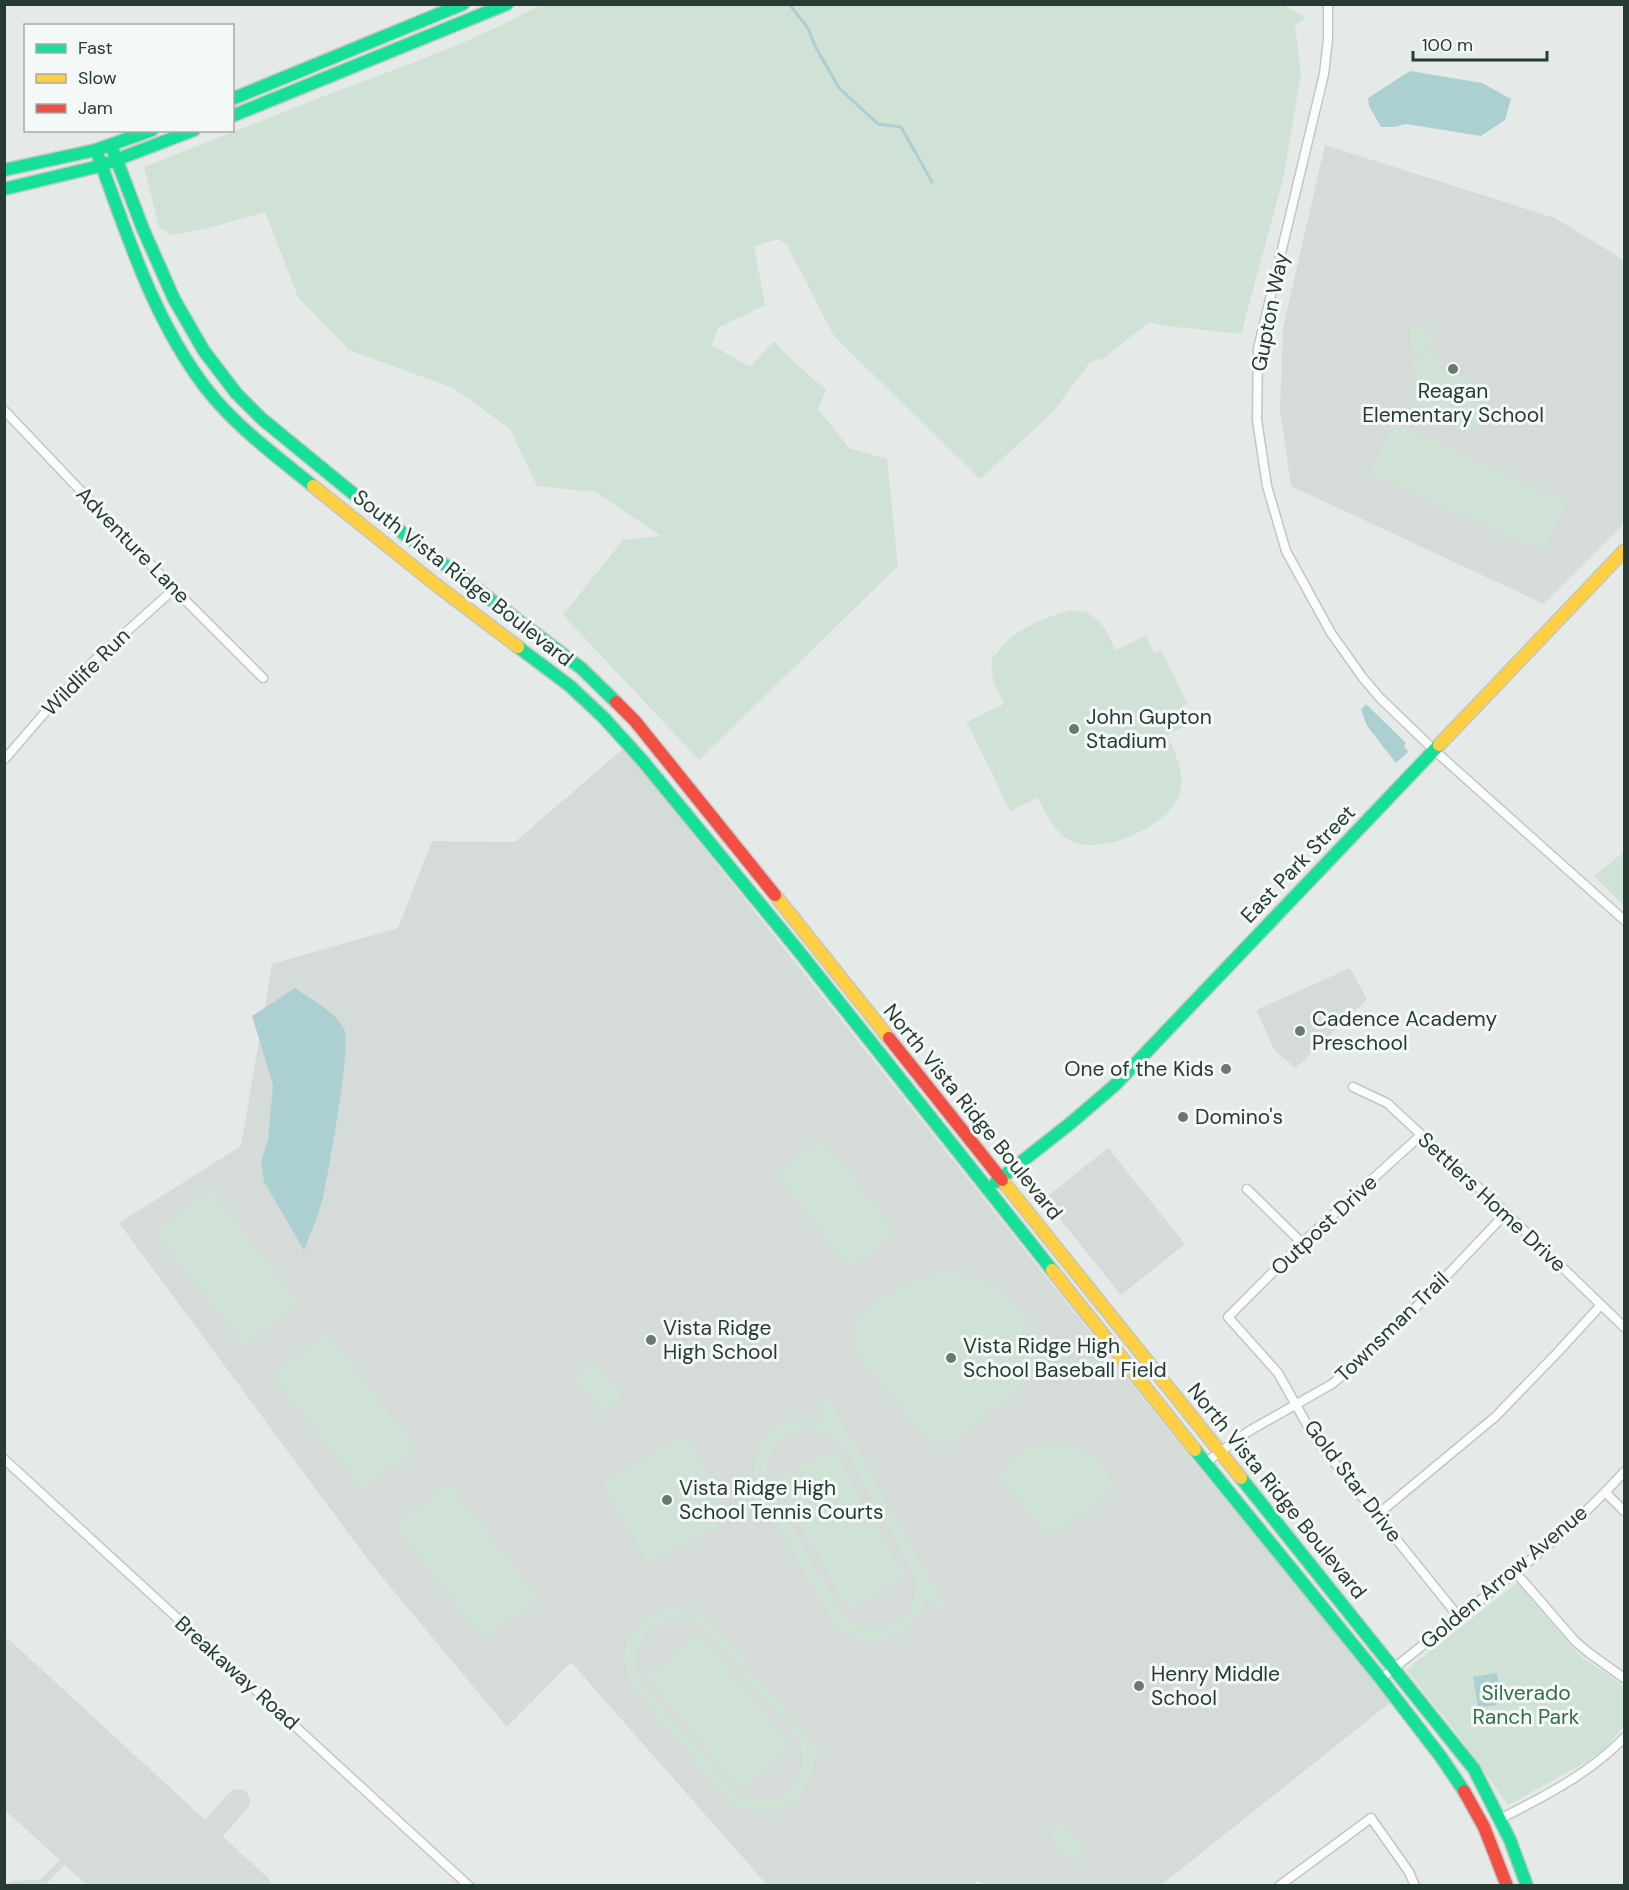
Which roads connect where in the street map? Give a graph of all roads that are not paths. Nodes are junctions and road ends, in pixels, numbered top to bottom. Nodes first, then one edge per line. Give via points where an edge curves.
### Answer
1 (507, 4) edge
2 (1328, 4) edge
3 (457, 7) edge
4 (458, 25) junction
5 (234, 98) edge
6 (234, 115) edge
7 (147, 132) edge
8 (189, 132) edge
9 (111, 145) junction
10 (96, 150) junction
11 (116, 160) junction
12 (100, 166) junction
13 (4, 170) edge
14 (4, 189) edge
15 (4, 410) edge
16 (1624, 551) edge
17 (174, 589) junction
18 (263, 678) dead end
19 (1434, 750) junction
20 (4, 760) edge
21 (1624, 920) edge
22 (856, 996) joint
23 (850, 1016) joint
24 (1353, 1087) dead end
25 (1421, 1135) junction
26 (1001, 1178) junction
27 (987, 1189) junction
28 (1247, 1189) dead end
29 (1506, 1213) junction
30 (1302, 1243) junction
31 (1600, 1305) junction
32 (1228, 1317) joint
33 (1624, 1327) edge
34 (1297, 1404) junction
35 (1220, 1451) junction
36 (4, 1459) edge
37 (1205, 1463) junction
38 (1624, 1472) edge
39 (1606, 1493) junction
40 (1624, 1511) edge
41 (1377, 1515) junction
42 (1516, 1573) junction
43 (1458, 1616) junction
44 (1394, 1668) junction
45 (1624, 1678) edge
46 (1381, 1679) junction
47 (1624, 1738) edge
48 (1502, 1818) junction
49 (469, 1886) edge
50 (1279, 1886) edge
51 (1416, 1886) edge
52 (1507, 1886) edge
53 (1527, 1886) edge

1 - 4 street
2 - 19 street, Gupton Way via 1324,74 1258,349 1257,420 1267,486 1286,551 1331,633 1363,678
3 - 4 street
3 - 5 street
4 - 6 street
7 - 9 street
8 - 11 street
9 - 10 street
9 - 11 street, South Vista Ridge Boulevard
10 - 12 street, South Vista Ridge Boulevard
10 - 13 street
11 - 12 street
11 - 22 street, South Vista Ridge Boulevard via 174,299 204,351 236,393 309,458 581,668 615,701
12 - 14 street
12 - 23 street, South Vista Ridge Boulevard via 146,285 170,332 205,386 231,416 262,445 570,686 604,717
15 - 17 street, Adventure Lane
16 - 19 street, East Park Street
17 - 18 street, Adventure Lane
17 - 20 street, Wildlife Run via 94,661
19 - 21 street, Gupton Way
19 - 26 street, East Park Street via 1115,1085
22 - 26 street, North Vista Ridge Boulevard
23 - 27 street, North Vista Ridge Boulevard
24 - 25 street, Settlers Home Drive via 1387,1103
25 - 29 street, Settlers Home Drive
25 - 30 street, Outpost Drive
26 - 27 street, East Park Street
26 - 35 street, North Vista Ridge Boulevard
27 - 37 street, North Vista Ridge Boulevard
28 - 30 street
29 - 31 street, Settlers Home Drive
29 - 34 street, Townsman Trail via 1392,1331 1332,1384
30 - 32 street, Outpost Drive
31 - 33 street, Settlers Home Drive
31 - 41 street via 1495,1417
32 - 34 street, Gold Star Drive via 1278,1373
34 - 35 street, Townsman Trail
34 - 41 street, Gold Star Drive via 1314,1437
35 - 37 street, Townsman Trail
35 - 44 street, North Vista Ridge Boulevard
36 - 49 street, Breakaway Road
37 - 46 street, North Vista Ridge Boulevard
38 - 39 street, Golden Arrow Avenue
39 - 40 street
39 - 42 street, Golden Arrow Avenue
41 - 43 street, Gold Star Drive
42 - 43 street, Golden Arrow Avenue
42 - 45 street via 1575,1641
43 - 44 street, Golden Arrow Avenue
44 - 46 street, Golden Arrow Avenue
44 - 48 street, North Vista Ridge Boulevard via 1474,1769
46 - 52 street, North Vista Ridge Boulevard via 1464,1790 1484,1827
47 - 48 street via 1579,1776
48 - 53 street, North Vista Ridge Boulevard
50 - 51 street via 1371,1818

